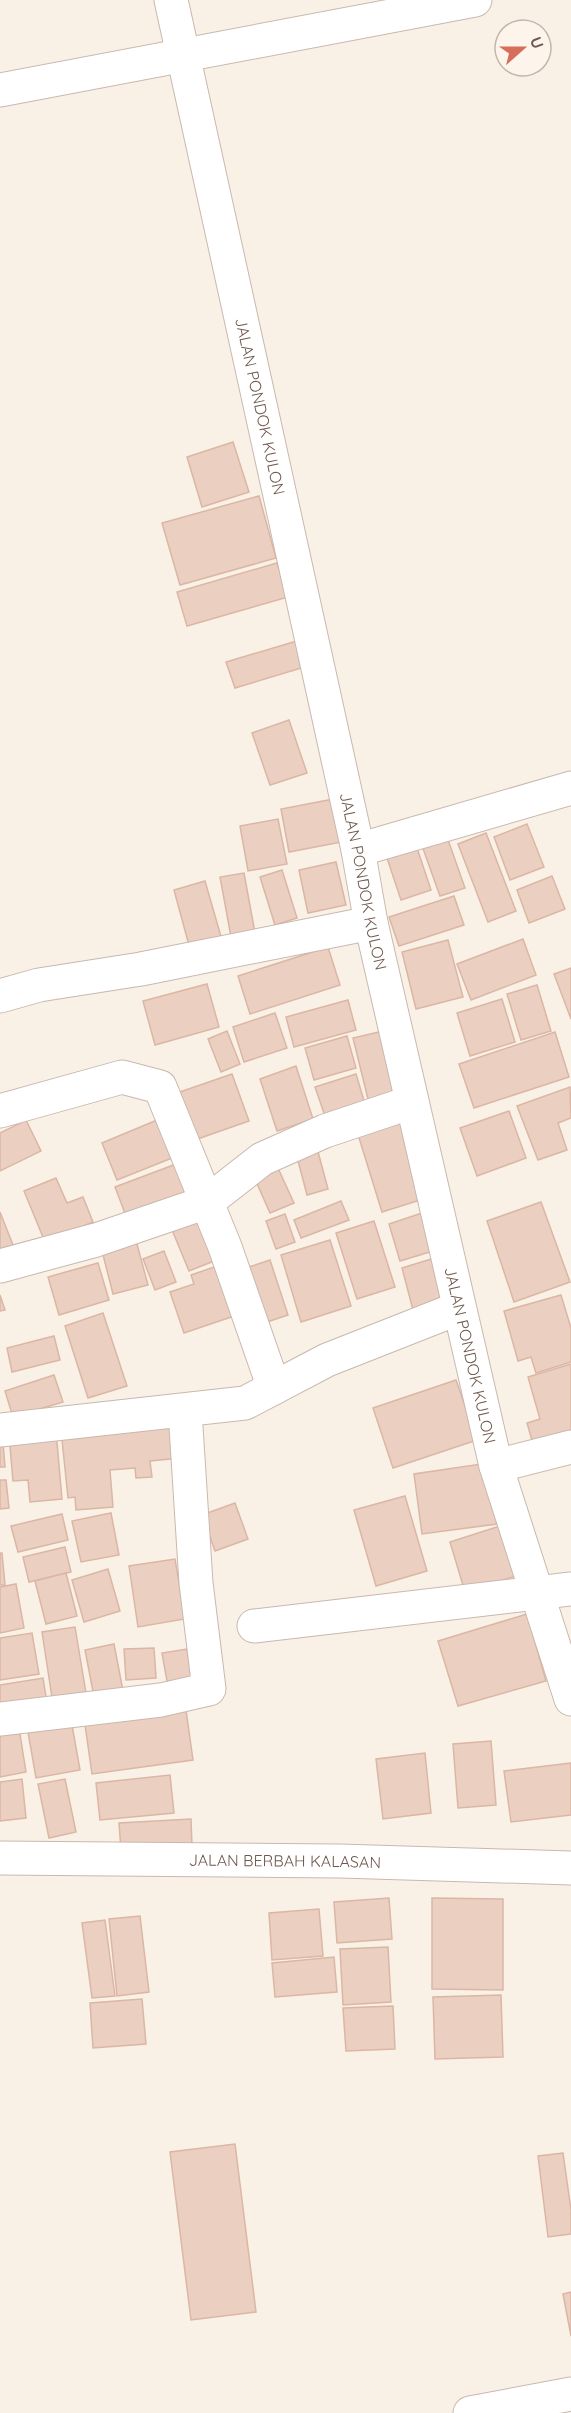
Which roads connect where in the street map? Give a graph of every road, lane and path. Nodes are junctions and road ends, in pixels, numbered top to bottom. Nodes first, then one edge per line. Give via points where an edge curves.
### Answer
1 (171, 0) edge
2 (476, 0) edge
3 (184, 55) junction
4 (0, 90) edge
5 (571, 788) edge
6 (358, 850) junction
7 (371, 924) junction
8 (0, 996) edge
9 (412, 1102) junction
10 (0, 1111) edge
11 (207, 1202) junction
12 (0, 1266) edge
13 (459, 1308) junction
14 (274, 1388) junction
15 (185, 1411) junction
16 (0, 1430) edge
17 (571, 1447) edge
18 (496, 1466) junction
19 (571, 1589) edge
20 (536, 1595) junction
21 (254, 1626) dead end
22 (571, 1699) edge
23 (0, 1719) edge
24 (0, 1858) edge
25 (571, 1868) edge
26 (571, 2394) edge
27 (470, 2413) edge

1 - 3 street, JALAN PONDOK KULON
2 - 3 street
3 - 4 street
3 - 6 street, JALAN PONDOK KULON
5 - 6 street
6 - 7 street, JALAN PONDOK KULON
7 - 8 street via 39,985
7 - 9 street, JALAN PONDOK KULON
9 - 11 street via 325,1131 262,1159
9 - 13 street, JALAN PONDOK KULON
10 - 11 street via 122,1077 160,1087
11 - 12 street via 96,1240
11 - 14 street
13 - 14 street via 327,1360
13 - 18 street, JALAN PONDOK KULON
14 - 15 street via 245,1402
15 - 16 street
15 - 23 street via 196,1582 209,1689 138,1703
17 - 18 street
18 - 20 street, JALAN PONDOK KULON
19 - 20 street
20 - 21 street
20 - 22 street, JALAN PONDOK KULON
24 - 25 street, JALAN BERBAH KALASAN
26 - 27 street

